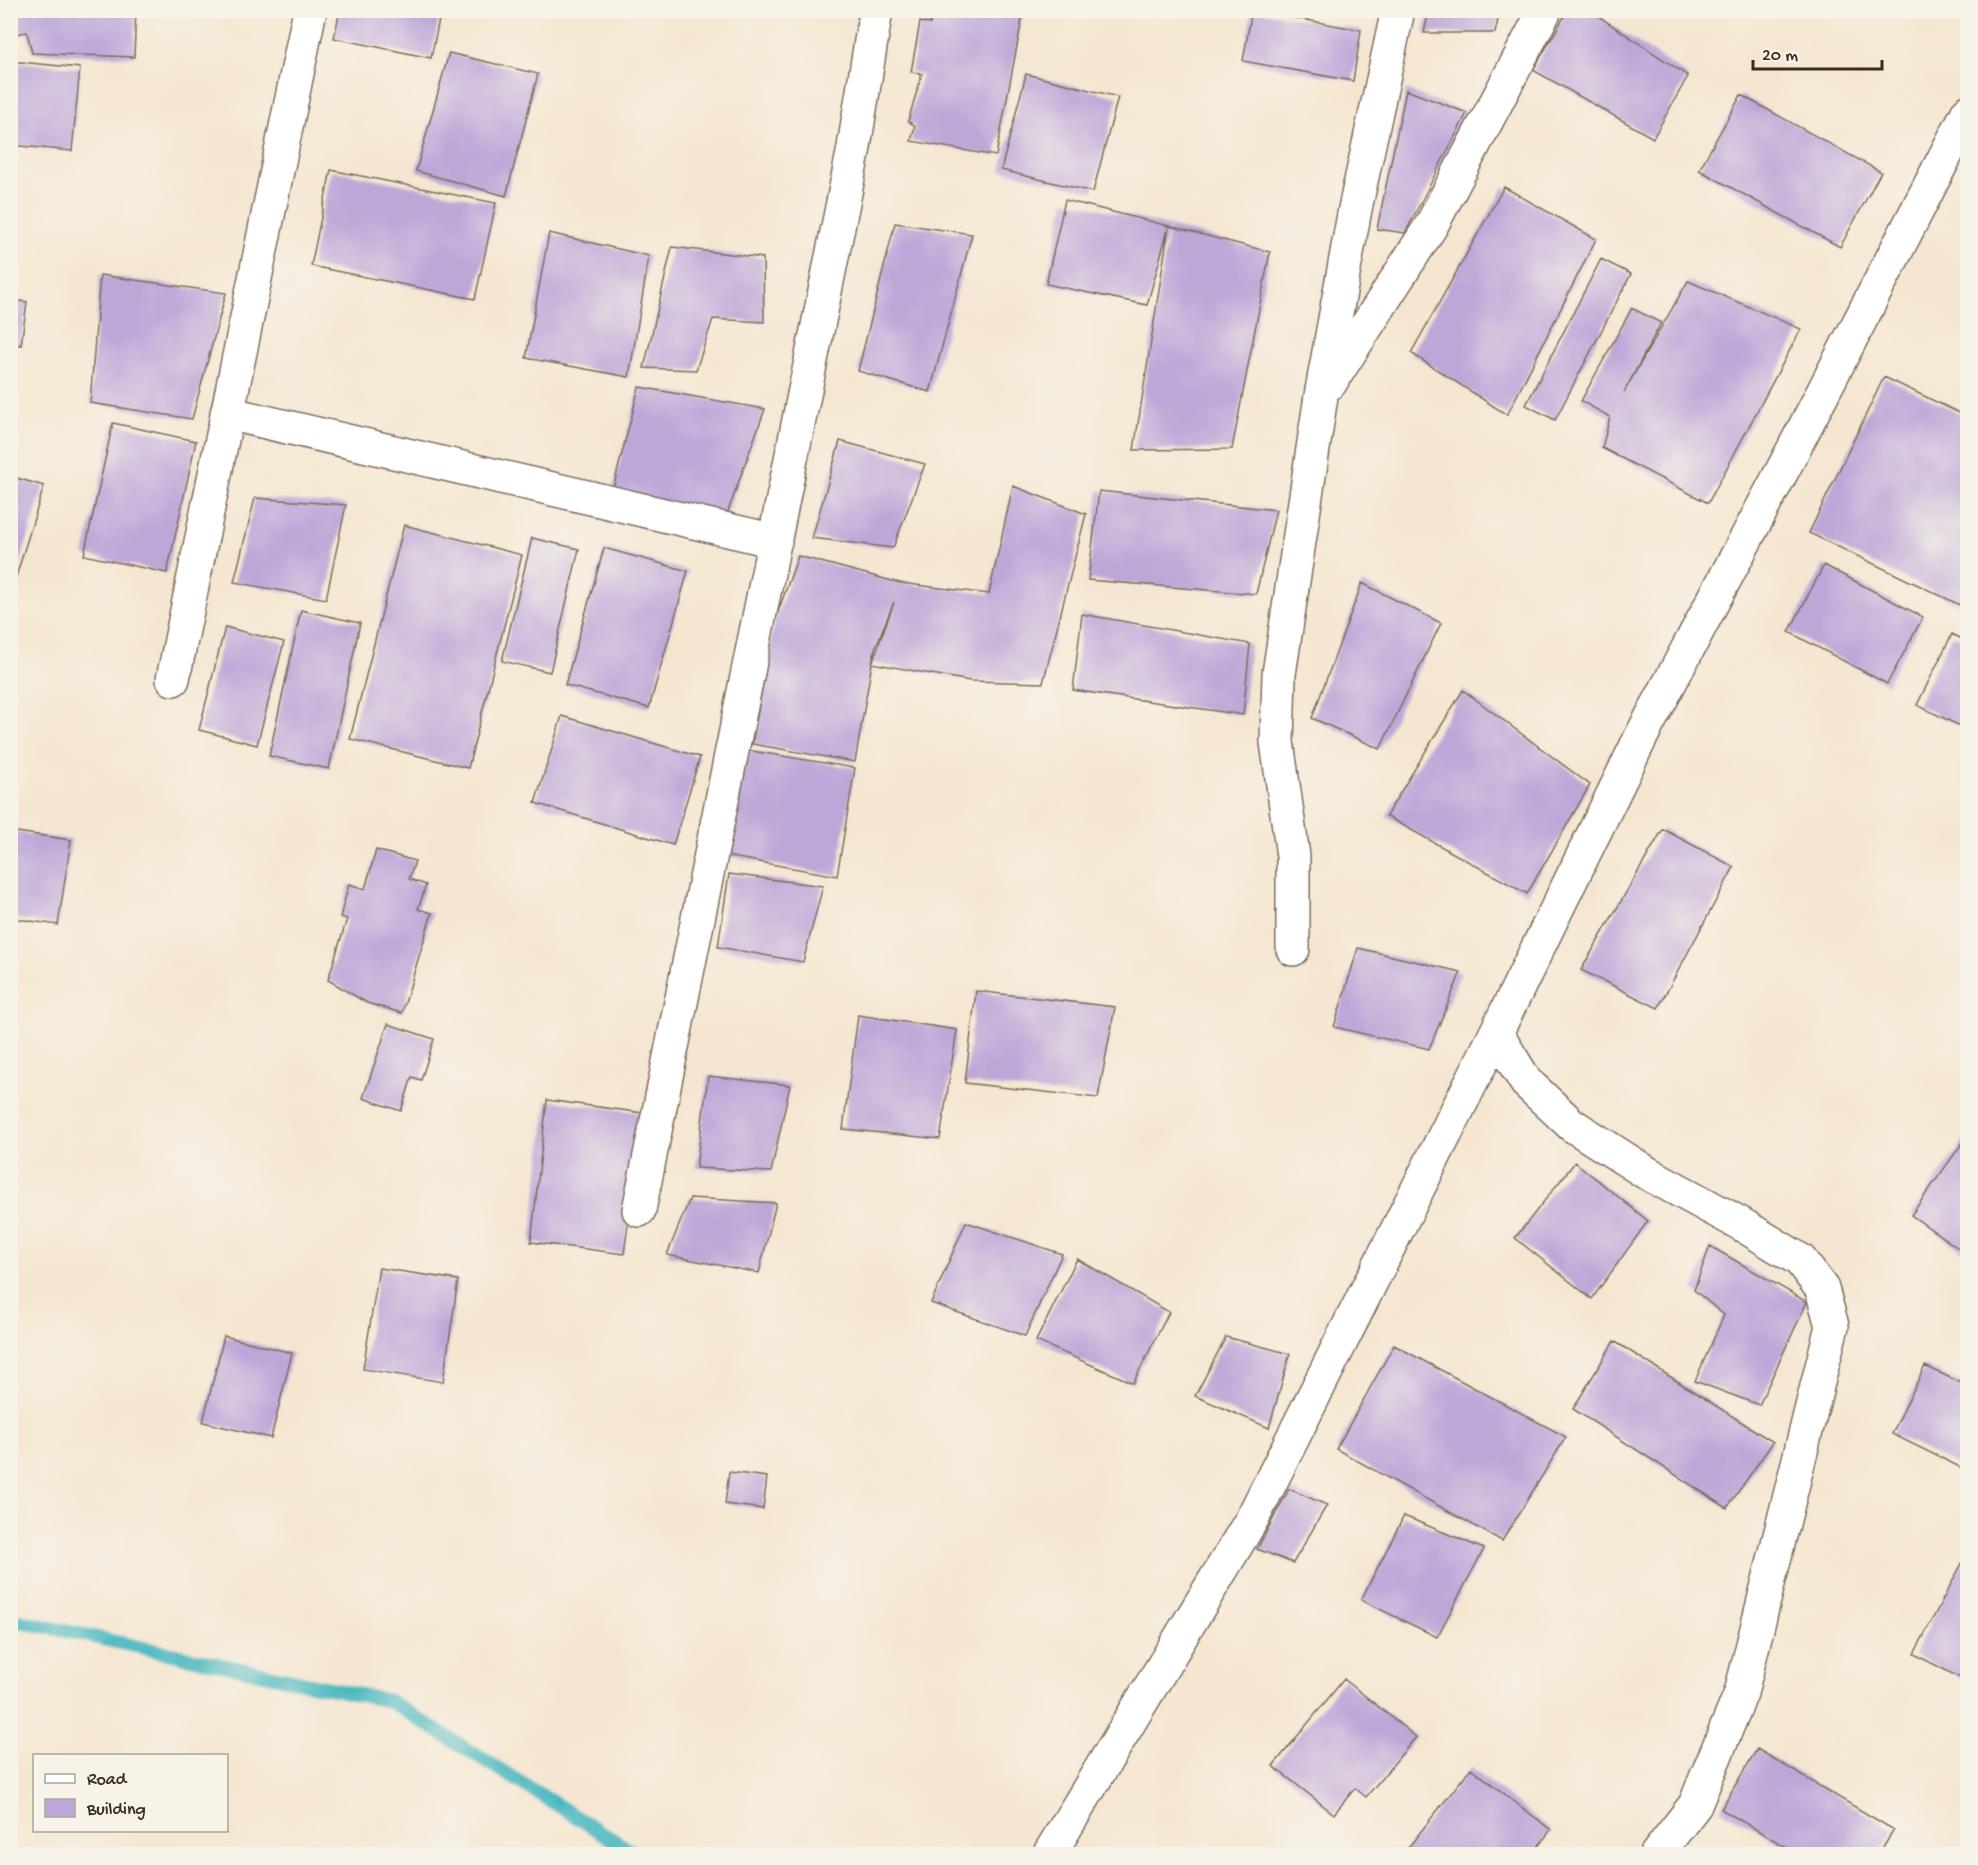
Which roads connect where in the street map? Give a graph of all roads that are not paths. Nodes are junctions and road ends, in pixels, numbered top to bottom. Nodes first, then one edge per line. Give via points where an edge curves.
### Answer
1 (310, 10) edge
2 (876, 10) edge
3 (1398, 10) edge
4 (1545, 10) edge
5 (1968, 112) edge
6 (1322, 396) junction
7 (227, 413) junction
8 (775, 542) junction
9 (173, 679) dead end
10 (1293, 949) dead end
11 (1496, 1033) junction
12 (639, 1210) dead end
13 (1050, 1853) edge
14 (1657, 1854) edge

1 - 7 street
2 - 8 street via 853,153
3 - 6 street via 1355,209
4 - 6 street via 1431,225
5 - 11 street via 1642,735
6 - 10 street via 1278,674 1277,742 1293,856
7 - 8 street
7 - 9 street
8 - 12 street
11 - 13 street via 1252,1519
11 - 14 street via 1526,1082 1572,1125 1647,1173 1800,1260 1821,1289 1832,1326 1741,1693 1695,1805

